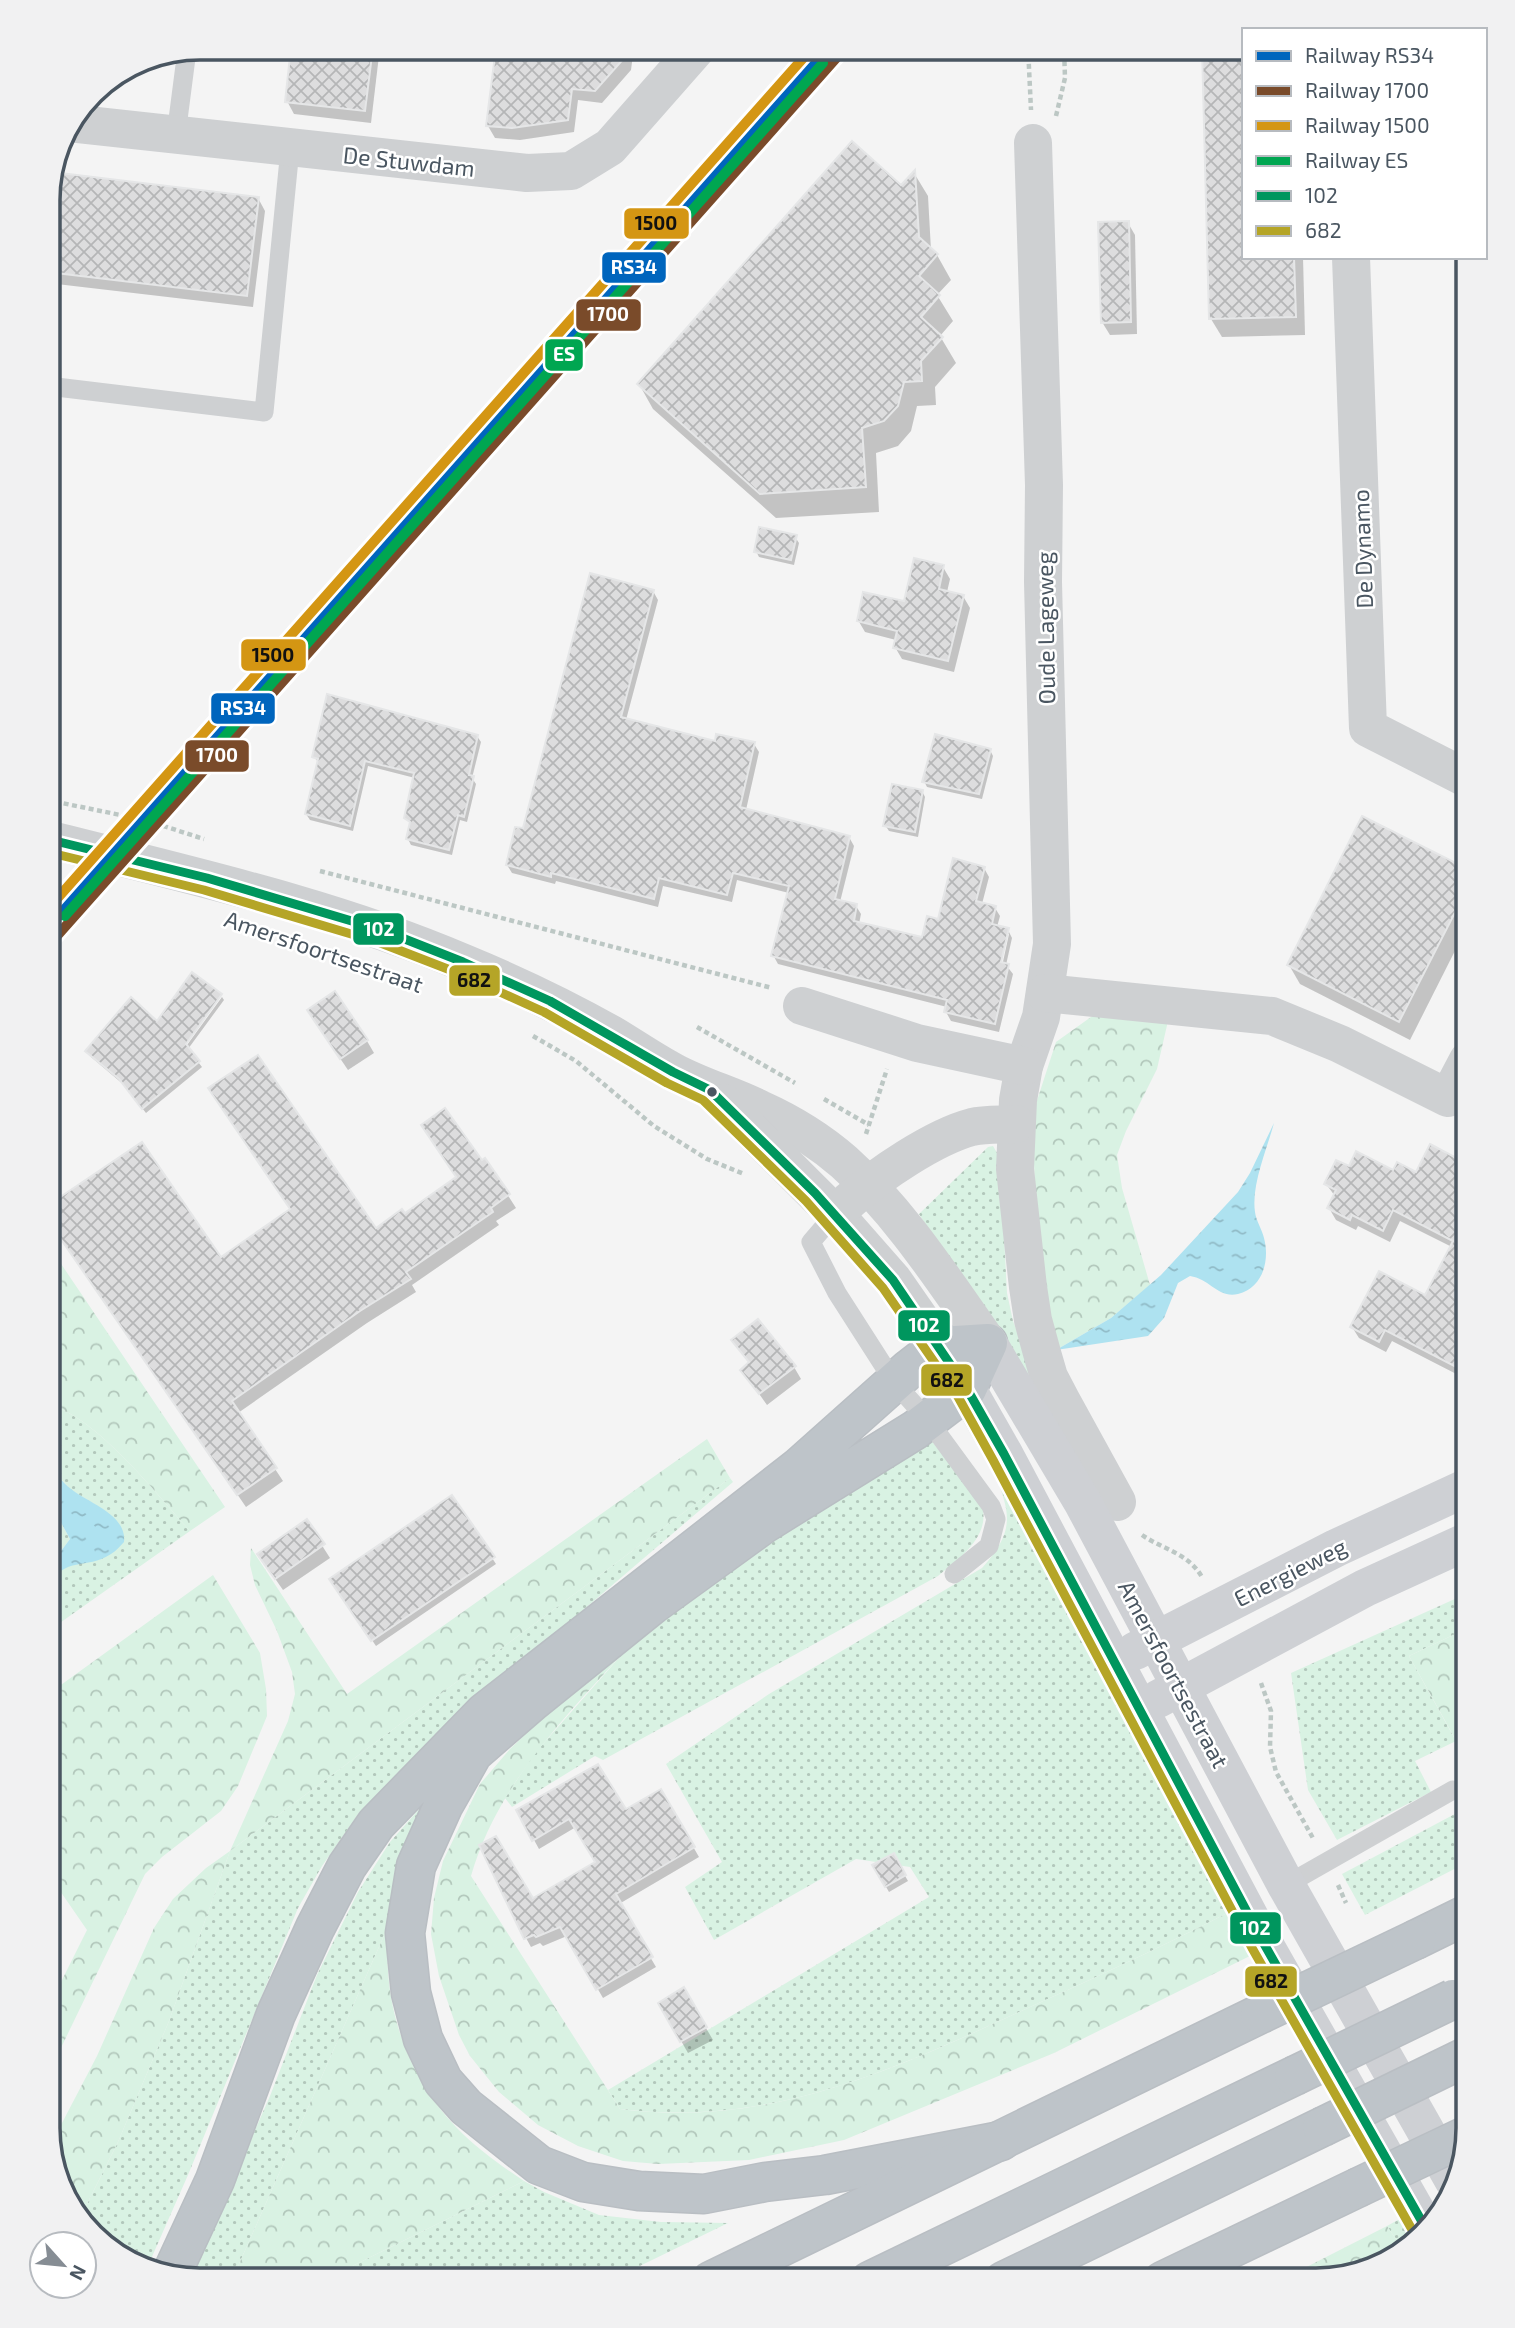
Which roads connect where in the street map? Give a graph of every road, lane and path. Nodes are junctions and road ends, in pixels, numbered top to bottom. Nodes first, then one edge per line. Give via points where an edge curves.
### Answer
1 (186, 60) edge
2 (687, 60) edge
3 (1029, 60) edge
4 (1064, 60) edge
5 (82, 124) edge
6 (176, 135) junction
7 (1033, 143) junction
8 (290, 149) junction
9 (1351, 259) edge
10 (60, 387) edge
11 (1456, 773) edge
12 (60, 803) edge
13 (60, 842) edge
14 (210, 842) dead end
15 (314, 869) dead end
16 (1045, 993) junction
17 (802, 1006) joint
18 (697, 1027) dead end
19 (527, 1033) dead end
20 (1024, 1066) junction
21 (1456, 1083) edge
22 (800, 1086) dead end
23 (710, 1090) junction
24 (823, 1099) dead end
25 (1016, 1124) junction
26 (869, 1125) dead end
27 (752, 1178) dead end
28 (867, 1185) junction
29 (835, 1214) junction
30 (988, 1343) junction
31 (939, 1346) junction
32 (894, 1382) junction
33 (967, 1389) junction
34 (928, 1420) junction
35 (1456, 1493) edge
36 (1117, 1502) dead end
37 (1456, 1546) edge
38 (954, 1574) dead end
39 (1157, 1640) junction
40 (1114, 1662) junction
41 (1181, 1688) junction
42 (1139, 1709) junction
43 (1453, 1790) dead end
44 (1286, 1885) junction
45 (1456, 1920) edge
46 (1456, 1997) edge
47 (1456, 2062) edge
48 (1001, 2141) junction
49 (1455, 2141) edge
50 (1449, 2172) edge
51 (1421, 2221) edge
52 (175, 2266) edge
53 (738, 2268) edge
54 (897, 2268) edge
55 (1031, 2268) edge
56 (1190, 2268) edge

1 - 6 lane
2 - 8 street, De Stuwdam via 610,147 571,171 527,173
3 - 7 path
4 - 7 path via 1059,111
5 - 6 street, De Stuwdam
6 - 8 street, De Stuwdam
7 - 16 street, Oude Lageweg via 1052,944
8 - 10 lane via 264,412
9 - 11 street, De Dynamo via 1368,729
12 - 14 path via 145,820
13 - 23 street, Amersfoortsestraat via 207,878 382,930 550,1001
15 - 17 path via 789,993
16 - 20 street, Oude Lageweg
16 - 21 street via 1272,1016 1448,1098
17 - 20 street via 916,1043
18 - 22 path
19 - 27 path via 576,1061 654,1126 706,1159
20 - 25 street, Oude Lageweg
23 - 28 street, Amersfoortsestraat via 759,1108 798,1130 842,1160
23 - 29 street, Amersfoortsestraat
24 - 26 path
25 - 28 street via 972,1127 931,1145
25 - 36 street via 1016,1169 1033,1320 1049,1377
28 - 29 street
28 - 30 street, Amersfoortsestraat via 929,1260
29 - 31 street, Amersfoortsestraat via 892,1280
29 - 32 lane via 811,1242 837,1293
30 - 31 highway
30 - 33 highway
30 - 39 main road, Amersfoortsestraat
31 - 32 highway
31 - 33 main road, Amersfoortsestraat
32 - 34 lane
32 - 52 highway via 799,1468 484,1713 376,1824 347,1866 309,1940 276,2014 215,2180
33 - 34 highway
33 - 40 main road, Amersfoortsestraat
34 - 38 lane via 996,1519 989,1546
34 - 48 highway via 765,1523 697,1572 473,1753 416,1866 405,1933 411,1993 428,2050 443,2081 466,2107 539,2165 583,2182 704,2194
35 - 39 main road, Energieweg via 1336,1548
37 - 41 main road via 1365,1588
39 - 40 main road, Energieweg
39 - 41 main road, Amersfoortsestraat
40 - 42 main road, Amersfoortsestraat
41 - 42 main road
41 - 44 main road, Amersfoortsestraat
42 - 51 main road, Amersfoortsestraat via 1263,1942
43 - 44 lane
44 - 50 main road, Amersfoortsestraat
45 - 48 highway, bridge
46 - 54 highway, bridge
47 - 55 highway, bridge
48 - 53 highway
49 - 56 highway, bridge

